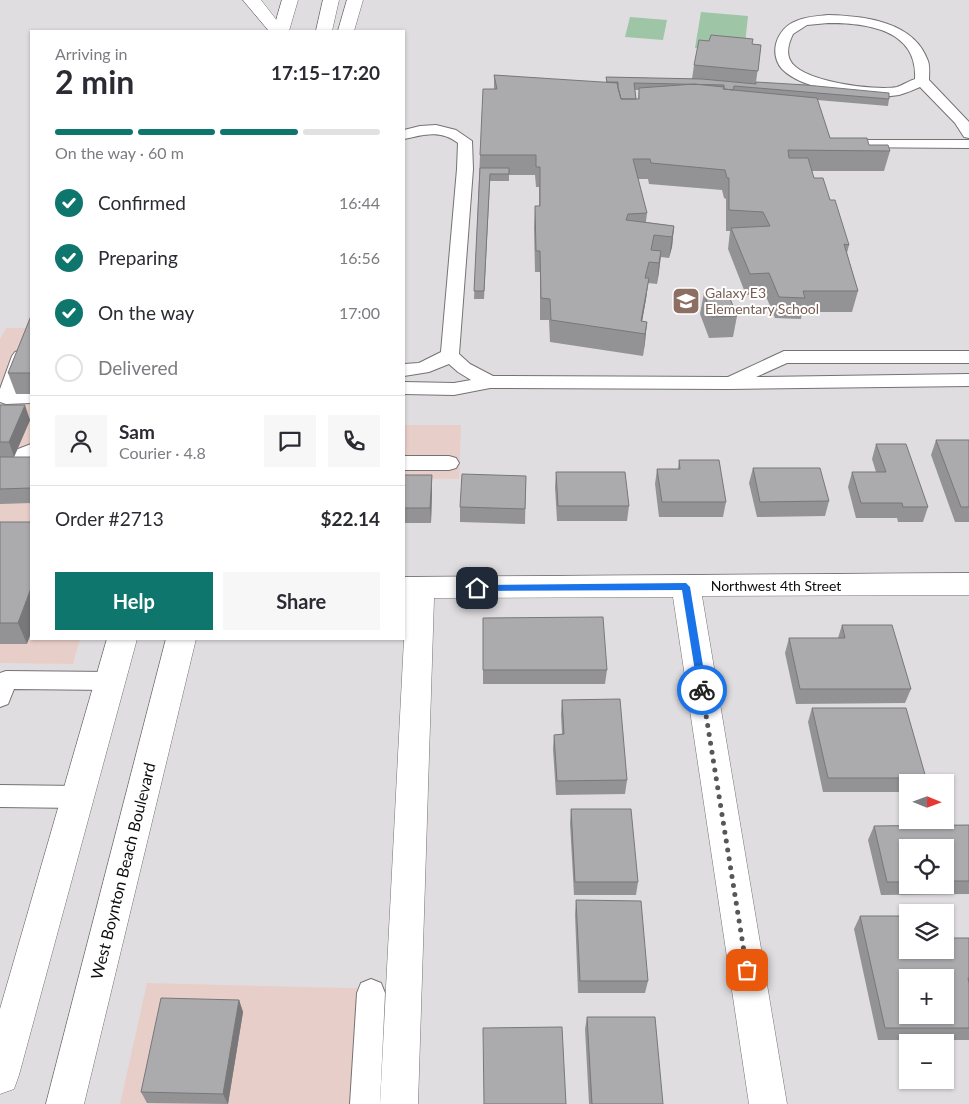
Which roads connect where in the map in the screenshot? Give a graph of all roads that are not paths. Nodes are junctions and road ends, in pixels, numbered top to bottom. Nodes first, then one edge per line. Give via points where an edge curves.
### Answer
1 (252, 0) edge
2 (290, 0) edge
3 (331, 0) edge
4 (355, 0) edge
5 (278, 30) edge
6 (279, 30) edge
7 (324, 30) edge
8 (346, 30) edge
9 (922, 81) junction
10 (969, 134) edge
11 (405, 135) edge
12 (825, 144) edge
13 (969, 144) edge
14 (26, 344) edge
15 (450, 355) junction
16 (969, 357) edge
17 (405, 370) edge
18 (969, 380) edge
19 (490, 382) junction
20 (728, 383) junction
21 (405, 388) edge
22 (30, 397) edge
23 (30, 451) edge
24 (405, 463) edge
25 (0, 464) edge
26 (449, 464) dead end
27 (969, 584) edge
28 (686, 587) junction
29 (412, 588) edge
30 (122, 640) edge
31 (181, 640) edge
32 (110, 681) junction
33 (0, 698) edge
34 (0, 796) edge
35 (78, 797) junction
36 (371, 993) dead end
37 (0, 1075) edge
38 (65, 1104) edge
39 (365, 1104) edge
40 (399, 1104) edge
41 (768, 1104) edge

1 - 5 main road
2 - 6 main road
3 - 7 main road
4 - 8 main road
9 - 9 lane via 922,61 912,45 900,34 881,25 863,20 828,18 793,26 784,35 781,53 787,67 817,83 898,91
9 - 10 lane via 961,121
11 - 15 lane via 438,129 454,133 465,141
12 - 13 lane
14 - 22 lane via 6,398
15 - 17 lane via 434,365
15 - 19 lane via 464,368
16 - 20 lane via 784,357
18 - 20 lane
19 - 20 lane
19 - 21 lane via 454,389
23 - 25 lane
24 - 26 lane
27 - 28 main road, Northwest 4th Street
28 - 29 main road, Northwest 4th Street
28 - 41 main road
29 - 40 main road
30 - 32 main road
31 - 38 main road, West Boynton Beach Boulevard
32 - 33 lane via 6,680
32 - 35 main road
34 - 35 lane
35 - 37 main road
36 - 39 lane

